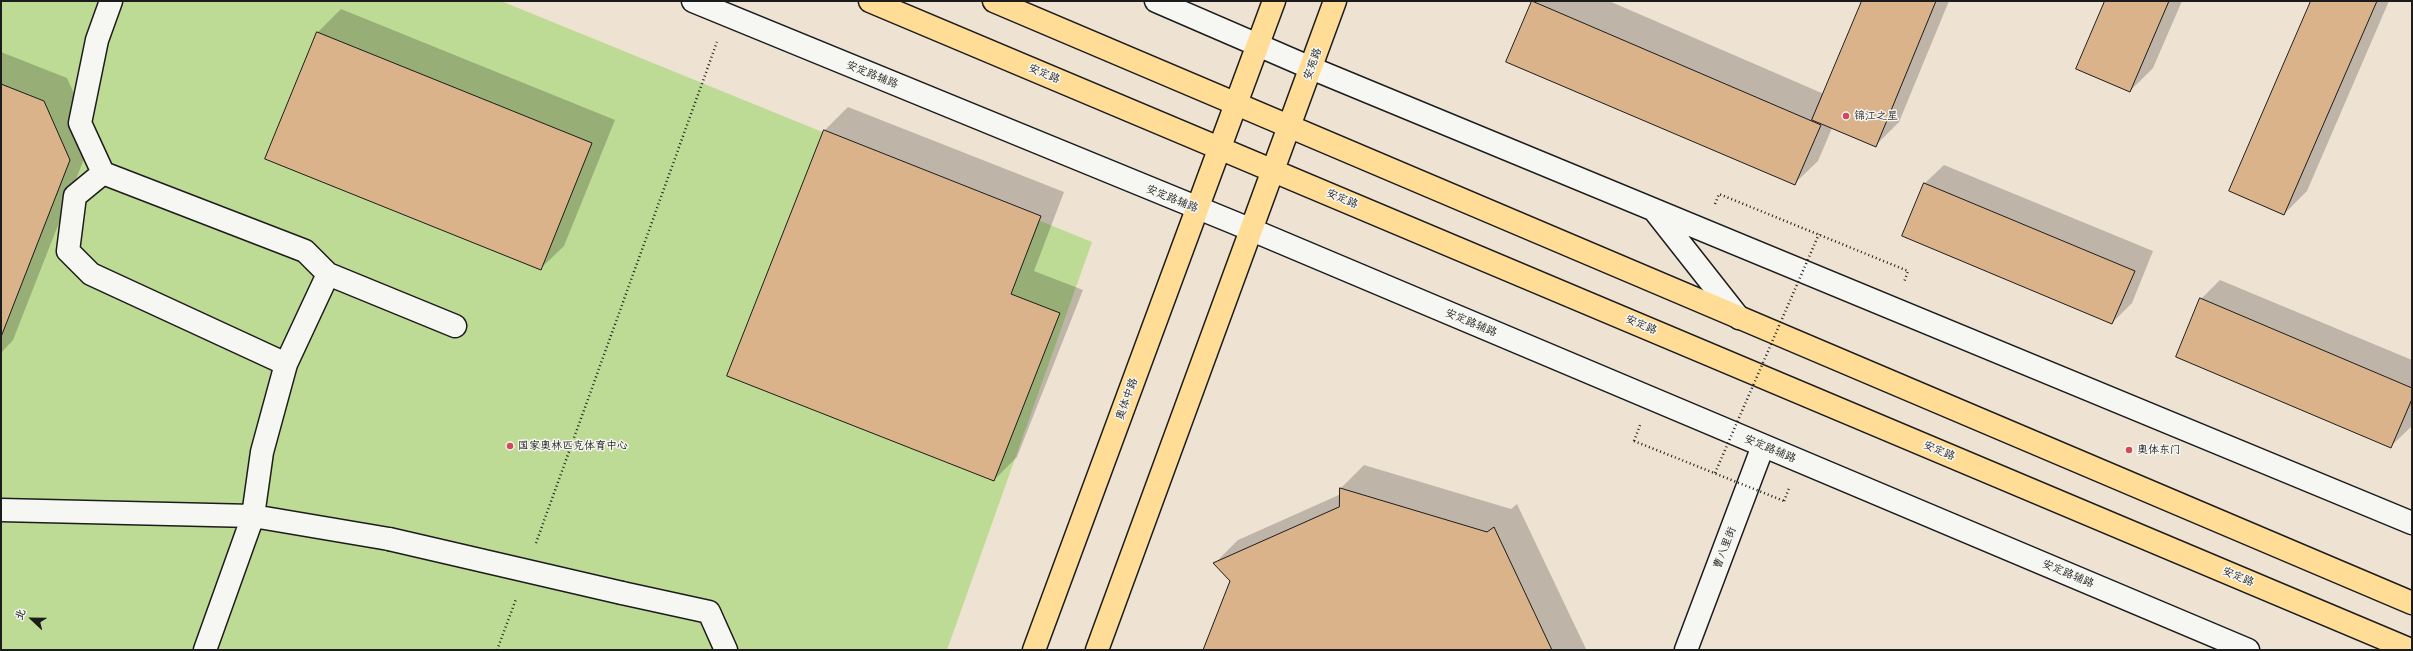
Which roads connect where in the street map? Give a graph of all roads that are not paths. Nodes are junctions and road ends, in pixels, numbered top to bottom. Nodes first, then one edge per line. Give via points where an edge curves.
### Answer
1 (111, 1) edge
2 (693, 1) edge
3 (870, 1) edge
4 (994, 1) edge
5 (1156, 1) edge
6 (1274, 1) edge
7 (1336, 1) edge
8 (1258, 44) junction
9 (1311, 68) junction
10 (1237, 105) junction
11 (1290, 126) junction
12 (1220, 147) junction
13 (1275, 170) junction
14 (103, 173) junction
15 (1196, 209) junction
16 (1653, 210) junction
17 (1252, 230) junction
18 (328, 274) junction
19 (1739, 318) junction
20 (454, 326) dead end
21 (286, 364) junction
22 (1763, 446) junction
23 (1, 510) edge
24 (253, 516) junction
25 (2412, 523) edge
26 (2412, 602) edge
27 (205, 650) edge
28 (726, 650) edge
29 (1034, 650) edge
30 (1097, 650) edge
31 (1686, 650) edge
32 (2248, 650) edge
33 (2411, 650) edge

1 - 14 street via 97,40 80,123
2 - 15 street, 安定路辅路
3 - 12 main road, 安定路
4 - 10 main road
5 - 8 street
6 - 8 main road
7 - 9 main road, 安苑路
8 - 9 street
8 - 10 main road
9 - 11 main road, 安苑路
9 - 16 street
10 - 11 main road
10 - 12 main road, 奥体中路
11 - 13 main road, 安苑路
11 - 19 main road
12 - 13 main road, 安定路
12 - 15 main road, 奥体中路
13 - 17 main road
13 - 33 main road, 安定路
14 - 18 street via 304,252
14 - 21 street via 75,196 68,251 91,274
15 - 17 street, 安定路辅路
15 - 29 main road, 奥体中路
16 - 19 street
16 - 25 street
17 - 22 street, 安定路辅路
17 - 30 main road
18 - 20 street
18 - 21 street
19 - 26 main road
21 - 24 street via 262,452
22 - 31 street, 曹八里街
22 - 32 street, 安定路辅路
23 - 24 street
24 - 27 street
24 - 28 street, bridge via 389,539 709,612

